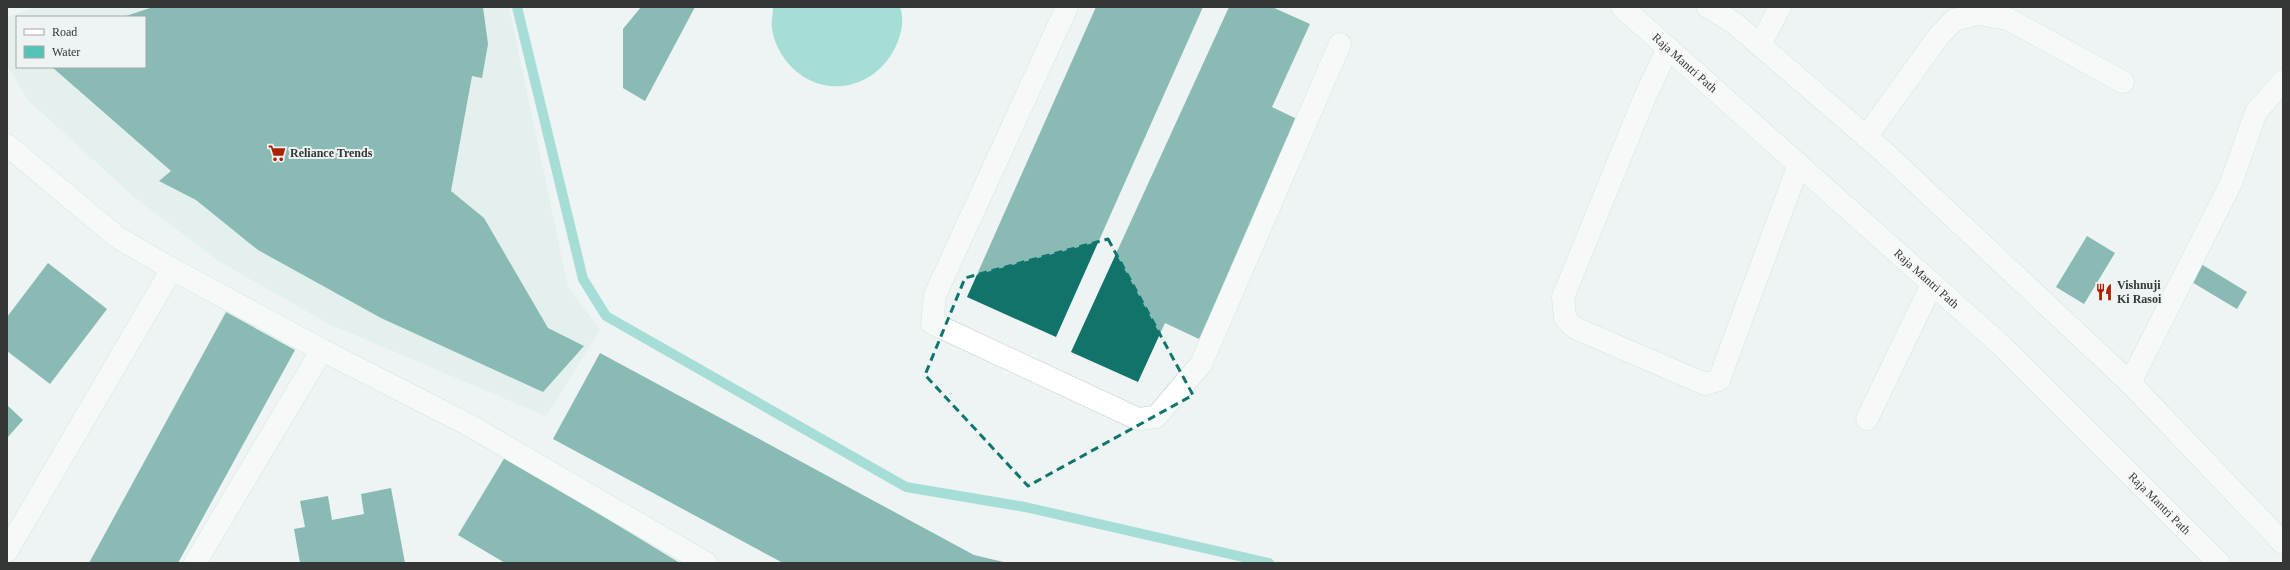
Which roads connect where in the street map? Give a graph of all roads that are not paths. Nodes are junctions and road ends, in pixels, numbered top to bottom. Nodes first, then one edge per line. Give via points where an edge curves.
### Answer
1 (1067, 7) edge
2 (1622, 7) edge
3 (1708, 7) edge
4 (1780, 7) edge
5 (1340, 44) dead end
6 (1760, 45) junction
7 (1668, 48) junction
8 (2283, 81) edge
9 (2122, 82) dead end
10 (1866, 137) junction
11 (7, 145) edge
12 (1799, 164) junction
13 (172, 269) junction
14 (1932, 284) junction
15 (322, 350) junction
16 (2130, 384) junction
17 (1868, 420) dead end
18 (2283, 543) edge
19 (7, 551) edge
20 (195, 563) edge
21 (706, 563) edge
22 (2219, 563) edge

1 - 5 street via 935,295 932,323 1138,419 1156,417 1201,364
2 - 7 street, Raja Mantri Path
3 - 6 street via 1734,23
4 - 6 street
6 - 10 street
7 - 12 street, Raja Mantri Path
7 - 12 street via 1644,99 1563,297 1565,318 1575,328 1705,384 1719,380
8 - 16 street via 2256,112 2231,183
9 - 10 street via 2008,19 1978,14 1954,20 1938,37
10 - 16 street
11 - 13 street via 117,237
12 - 14 street, Raja Mantri Path
13 - 15 street
13 - 19 street
14 - 17 street
14 - 22 street, Raja Mantri Path via 2002,346
15 - 20 street
15 - 21 street via 470,425
16 - 18 street

